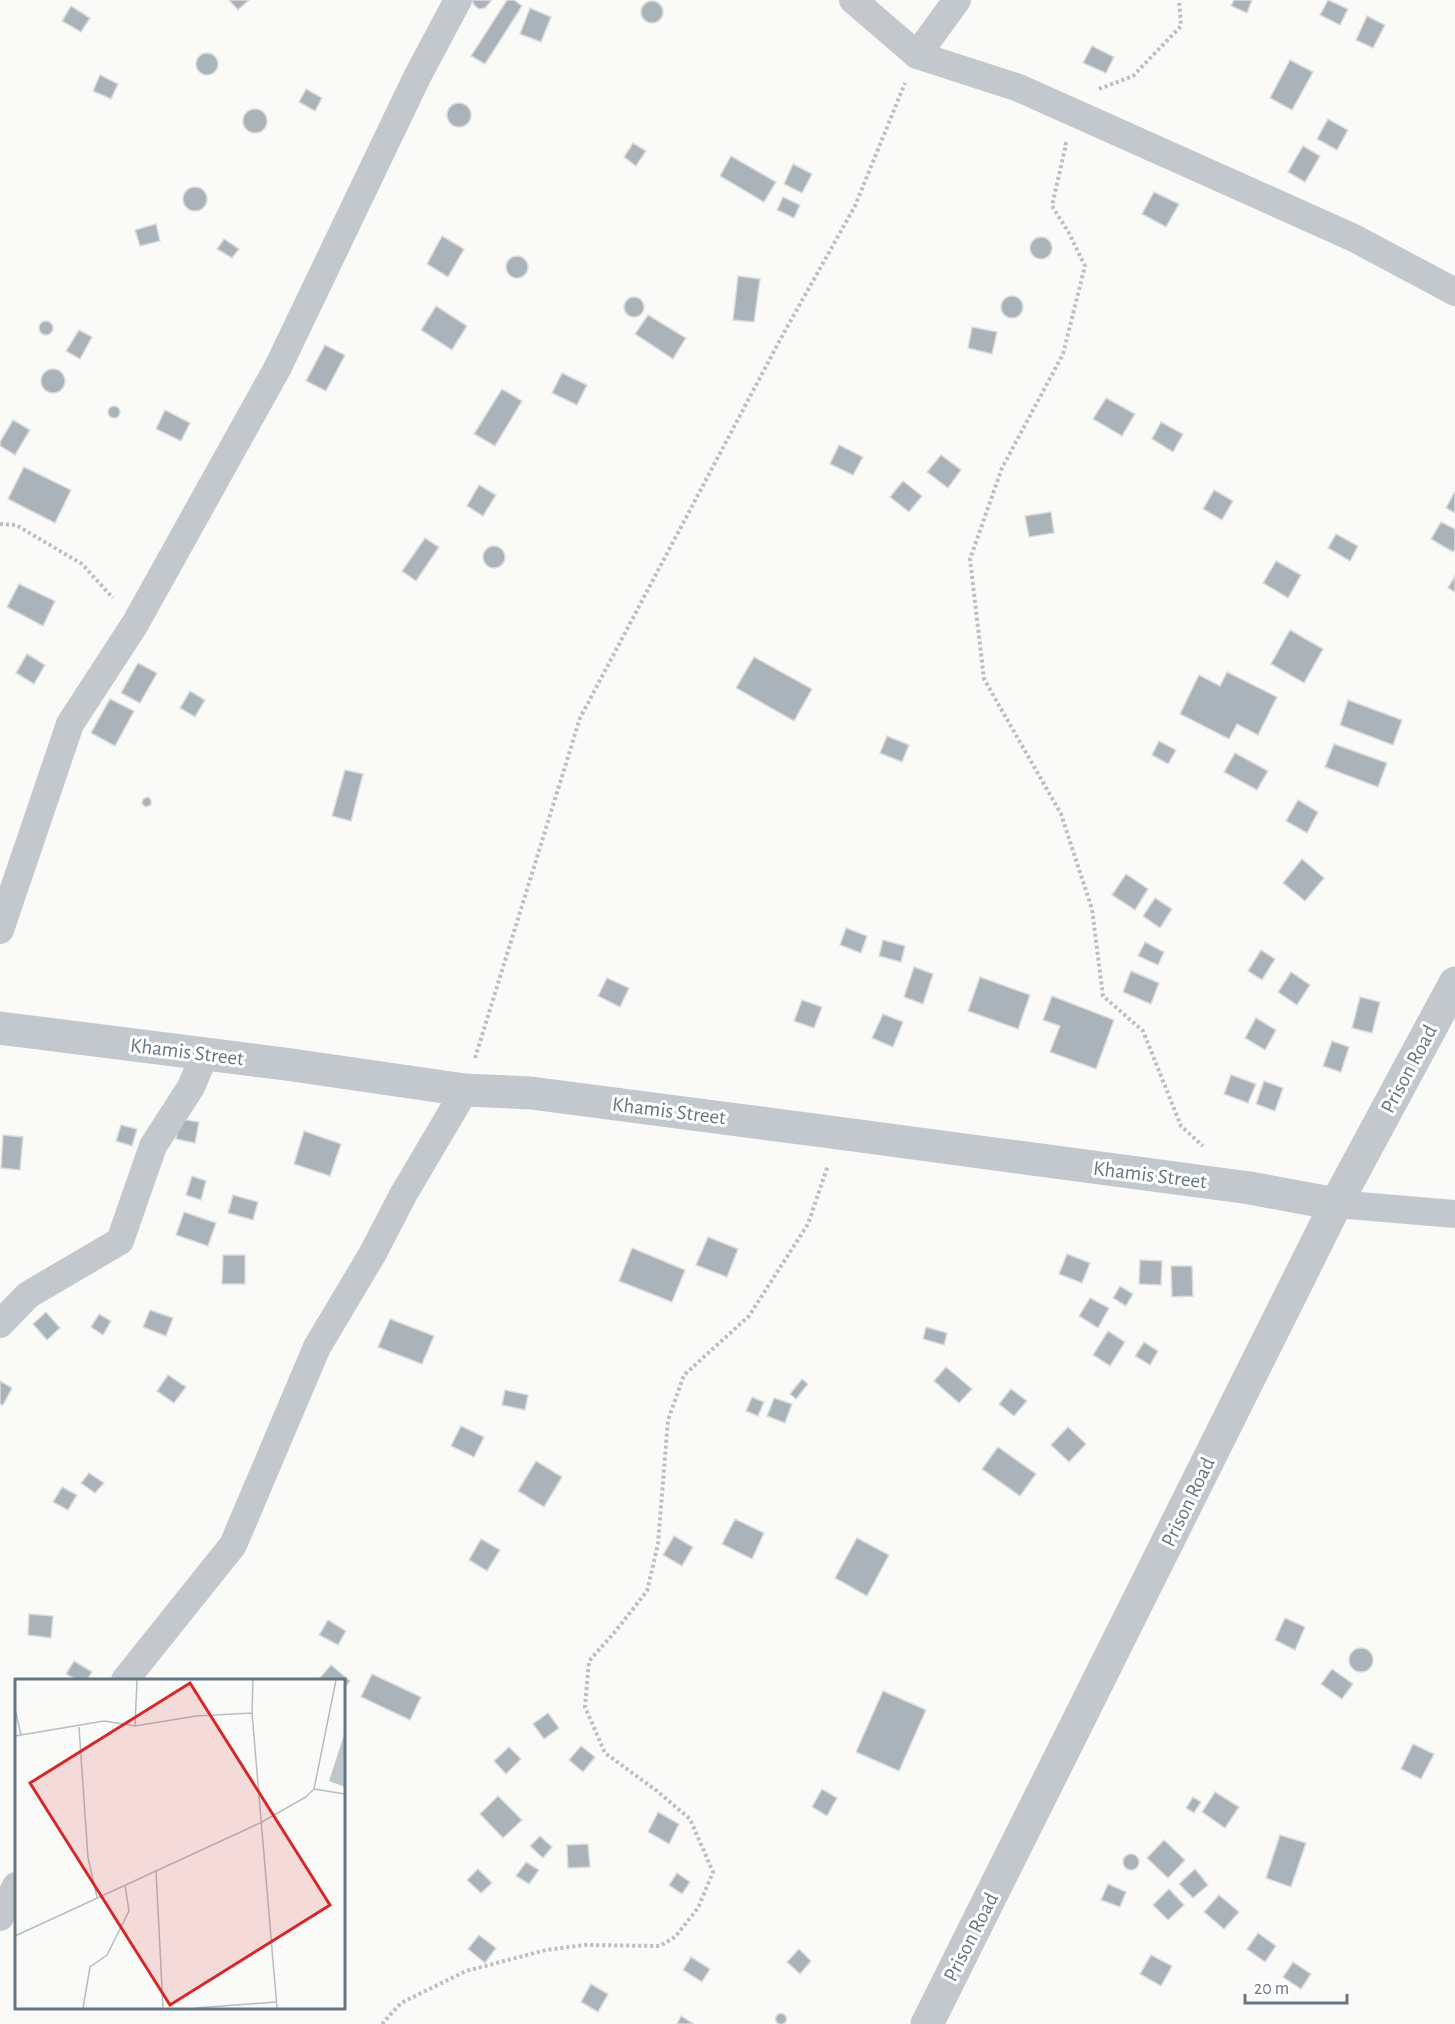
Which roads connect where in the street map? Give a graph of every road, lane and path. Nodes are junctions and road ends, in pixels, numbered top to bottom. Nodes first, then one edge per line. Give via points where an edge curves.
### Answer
1 (458, 0) edge
2 (853, 0) edge
3 (957, 0) edge
4 (1179, 0) edge
5 (917, 55) junction
6 (1095, 90) dead end
7 (1057, 138) dead end
8 (1455, 292) edge
9 (0, 524) edge
10 (135, 624) junction
11 (0, 930) edge
12 (1455, 983) edge
13 (0, 1028) edge
14 (205, 1054) junction
15 (465, 1090) junction
16 (838, 1133) junction
17 (1207, 1149) dead end
18 (1336, 1204) junction
19 (1455, 1214) edge
20 (0, 1324) edge
21 (126, 1679) edge
22 (15, 1888) edge
23 (0, 1917) edge
24 (382, 2024) edge
25 (927, 2024) edge

1 - 10 street via 278,367
2 - 5 street
3 - 5 street
4 - 6 path via 1181,26 1133,76
5 - 8 street via 1019,88 1354,238
5 - 15 path via 855,206 580,718
7 - 17 path via 1066,144 1052,206 1085,266 1063,354 1002,468 970,559 984,678 1061,814 1092,909 1103,996 1143,1031 1181,1126
9 - 10 path via 16,525 81,564
10 - 11 street via 70,724
12 - 18 street, Prison Road
13 - 14 street, Khamis Street
14 - 15 street, Khamis Street
14 - 20 street via 191,1087 153,1146 120,1241 28,1295
15 - 16 street, Khamis Street via 531,1093
15 - 21 street via 317,1347 233,1545
16 - 18 street, Khamis Street via 1250,1188
16 - 24 path via 808,1224 749,1316 684,1375 668,1420 658,1544 647,1591 589,1661 585,1707 604,1753 690,1819 713,1872 698,1908 675,1936 660,1946 585,1945 546,1950 465,1971 401,2003
18 - 19 street
18 - 25 street, Prison Road
22 - 23 street

